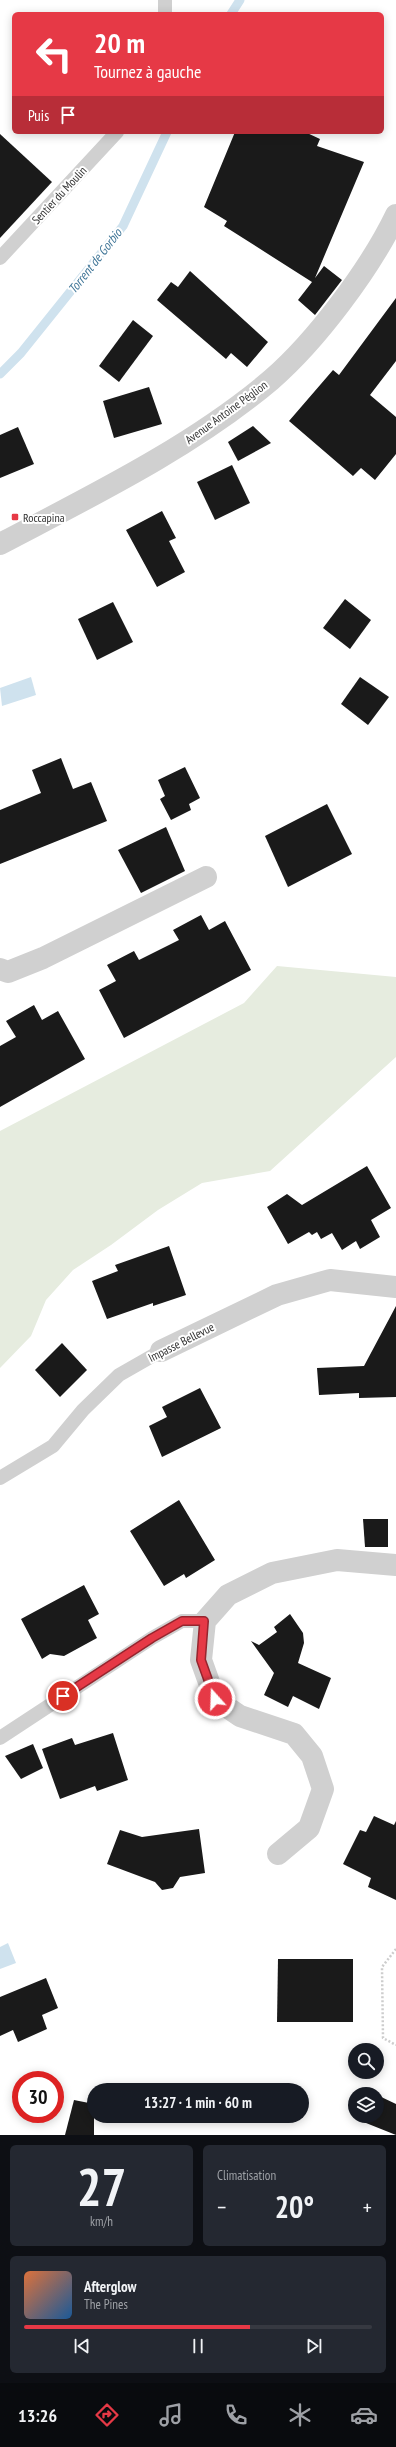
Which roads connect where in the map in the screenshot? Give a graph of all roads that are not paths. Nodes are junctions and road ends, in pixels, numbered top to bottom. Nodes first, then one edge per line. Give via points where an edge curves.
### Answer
1 (165, 0) edge
2 (165, 12) edge
3 (115, 134) edge
4 (396, 215) edge
5 (0, 258) edge
6 (0, 544) edge
7 (206, 877) dead end
8 (0, 969) edge
9 (396, 1287) edge
10 (161, 1351) joint
11 (0, 1478) edge
12 (396, 1565) edge
13 (204, 1621) junction
14 (0, 1738) edge
15 (278, 1854) dead end

1 - 2 lane
3 - 5 lane, Sentier du Moulin
4 - 6 street, Avenue Antoine Péglion via 383,243 323,326 271,380 190,439
7 - 8 street via 43,958 8,972
9 - 10 street, Impasse Bellevue via 330,1280 277,1295
10 - 11 lane, Impasse Bellevue via 119,1375 83,1410 53,1446
12 - 13 street via 337,1560 272,1573 228,1595
13 - 14 lane via 182,1621 152,1638
13 - 15 street via 201,1660 215,1699 240,1716 294,1734 312,1756 323,1790 309,1828

